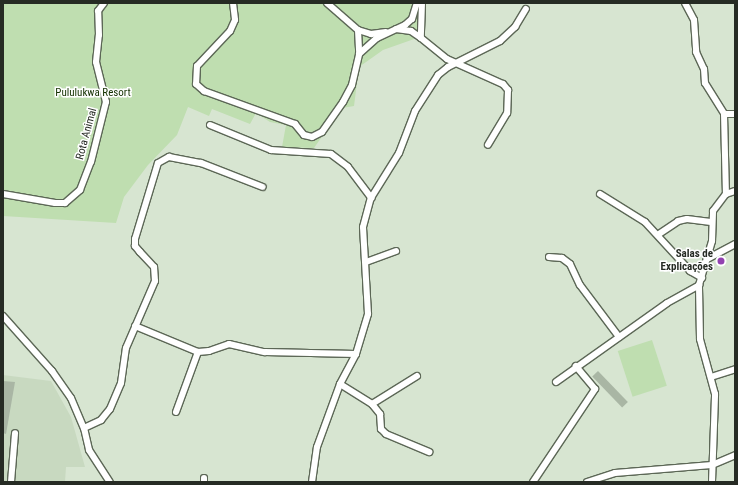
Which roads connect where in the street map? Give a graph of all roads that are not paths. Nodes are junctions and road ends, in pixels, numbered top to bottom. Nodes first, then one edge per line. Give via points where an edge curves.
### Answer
1 (104, 3) edge
2 (233, 3) edge
3 (327, 3) edge
4 (417, 3) edge
5 (422, 3) edge
6 (685, 3) edge
7 (526, 9) dead end
8 (396, 29) junction
9 (358, 30) junction
10 (420, 38) junction
11 (359, 54) junction
12 (460, 63) junction
13 (724, 114) junction
14 (735, 114) edge
15 (210, 125) dead end
16 (488, 145) dead end
17 (263, 187) dead end
18 (735, 191) edge
19 (3, 194) edge
20 (600, 194) dead end
21 (726, 194) junction
22 (371, 198) junction
23 (711, 222) junction
24 (659, 234) junction
25 (735, 244) edge
26 (396, 251) dead end
27 (549, 257) dead end
28 (707, 259) junction
29 (366, 262) junction
30 (702, 278) junction
31 (699, 285) junction
32 (3, 316) edge
33 (135, 326) junction
34 (619, 337) junction
35 (198, 352) junction
36 (356, 354) junction
37 (576, 366) junction
38 (735, 369) edge
39 (417, 376) dead end
40 (711, 377) junction
41 (556, 382) dead end
42 (340, 384) junction
43 (372, 404) junction
44 (176, 412) dead end
45 (84, 428) junction
46 (15, 433) dead end
47 (429, 452) dead end
48 (735, 455) edge
49 (712, 465) junction
50 (597, 480) edge
51 (11, 482) edge
52 (110, 482) edge
53 (312, 482) edge
54 (533, 482) edge
55 (587, 482) edge
56 (712, 482) edge

1 - 19 street, Rota Animal via 98,11 96,62 106,102 91,162 80,190 65,203 55,204
2 - 11 street via 235,20 230,31 197,66 196,84 204,91 295,124 304,135 312,137 322,132 343,102 352,85
3 - 9 street
4 - 8 street via 412,19
5 - 10 street
6 - 13 street via 694,20 696,52 704,69 705,83
7 - 12 street via 515,27 500,41
8 - 9 street via 371,34
8 - 10 street via 411,31
8 - 11 street via 377,38
9 - 11 street via 361,44
10 - 12 street via 441,55
12 - 16 street via 502,84 508,90 507,113
12 - 22 street via 448,67 428,88 415,111 399,153
13 - 14 street
13 - 21 street
15 - 22 street via 271,150 331,154 348,167
17 - 33 street via 201,163 170,157 158,163 135,239 135,246 154,267 156,274
18 - 21 street
20 - 24 street via 646,222
21 - 23 street via 713,211
22 - 29 street via 363,227
23 - 24 street via 687,219 678,221
23 - 28 street via 712,241
24 - 30 street via 690,271
25 - 28 street
26 - 29 street
27 - 34 street via 562,258 570,264 580,285
28 - 30 street
29 - 36 street via 368,314
30 - 31 street
31 - 34 street via 667,303
31 - 40 street via 700,339
32 - 45 street via 52,371 71,398
33 - 35 street
33 - 45 street via 126,348 121,383 110,409 101,420
34 - 37 street
35 - 36 street via 228,344 266,352
35 - 44 street
36 - 42 street
37 - 41 street
37 - 54 street via 595,389
38 - 40 street
39 - 43 street
40 - 49 street via 715,394
42 - 43 street
42 - 53 street via 317,447
43 - 47 street via 380,414 381,429
45 - 52 street via 89,450
46 - 51 street
48 - 49 street
49 - 50 street via 615,473
49 - 56 street
50 - 55 street

